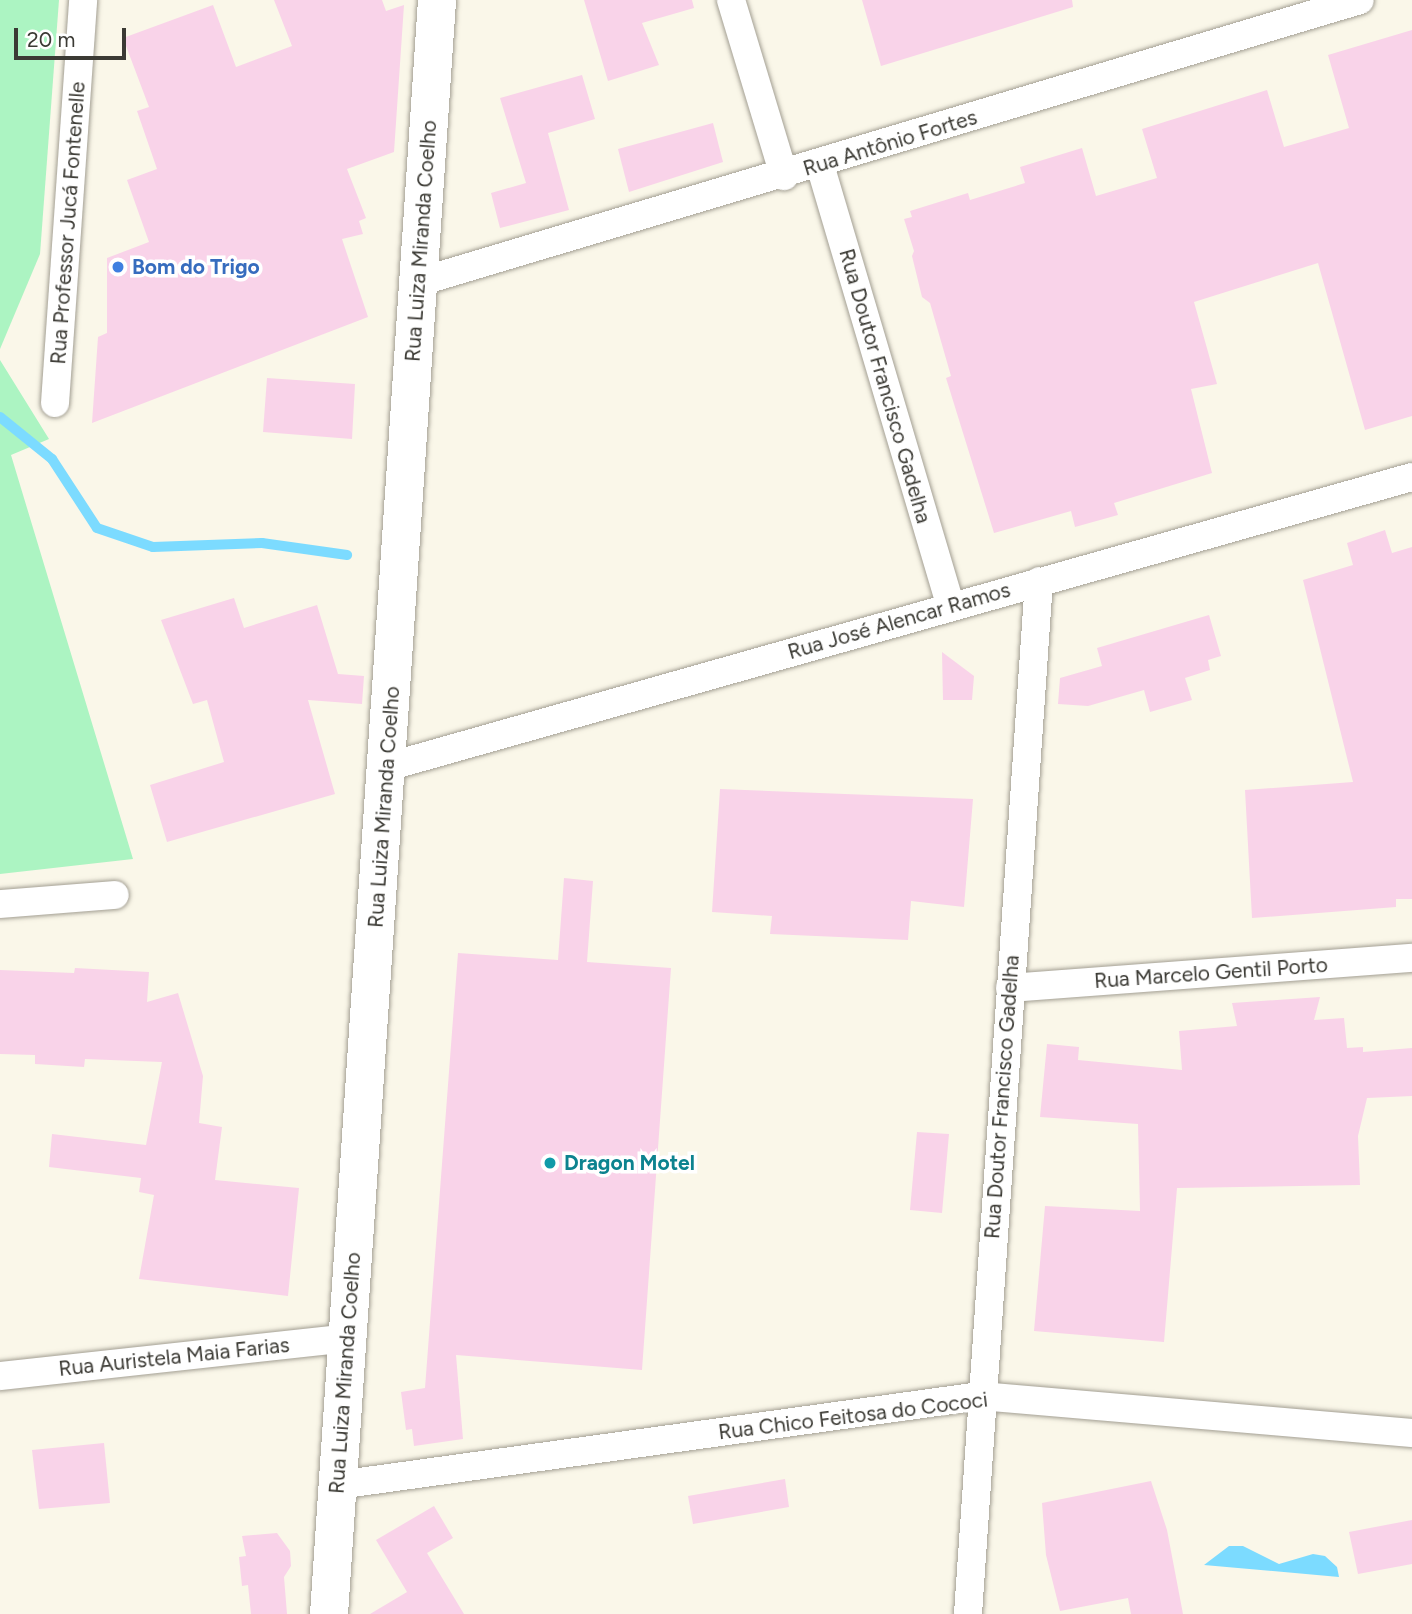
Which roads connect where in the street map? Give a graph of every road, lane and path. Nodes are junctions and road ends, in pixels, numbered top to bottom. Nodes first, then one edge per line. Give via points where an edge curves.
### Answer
1 (83, 0) edge
2 (436, 0) edge
3 (731, 0) edge
4 (1360, 0) edge
5 (820, 165) junction
6 (784, 176) junction
7 (419, 282) junction
8 (55, 403) dead end
9 (1412, 477) edge
10 (1039, 581) junction
11 (951, 607) junction
12 (387, 767) junction
13 (116, 895) dead end
14 (0, 904) edge
15 (1412, 958) edge
16 (1010, 988) junction
17 (348, 1338) junction
18 (0, 1376) edge
19 (980, 1396) junction
20 (1412, 1433) edge
21 (338, 1485) junction
22 (329, 1614) edge
23 (968, 1614) edge

1 - 8 street, Rua Professor Jucá Fontenelle
2 - 7 street, Rua Luiza Miranda Coelho
3 - 6 street
4 - 5 street, Rua Antônio Fortes
5 - 6 street, Rua Antônio Fortes
5 - 11 street, Rua Doutor Francisco Gadelha
6 - 7 street, Rua Antônio Fortes
7 - 12 street, Rua Luiza Miranda Coelho
9 - 10 street, Rua José Alencar Ramos
10 - 11 street, Rua José Alencar Ramos
10 - 16 street, Rua Doutor Francisco Gadelha
11 - 12 street, Rua José Alencar Ramos
12 - 17 street, Rua Luiza Miranda Coelho
13 - 14 street
15 - 16 street, Rua Marcelo Gentil Porto
16 - 19 street, Rua Doutor Francisco Gadelha
17 - 18 street, Rua Auristela Maia Farias
17 - 21 street, Rua Luiza Miranda Coelho
19 - 20 street, Rua Chico Feitosa do Cococi
19 - 21 street, Rua Chico Feitosa do Cococi
19 - 23 street, Rua Doutor Francisco Gadelha
21 - 22 street, Rua Luiza Miranda Coelho

